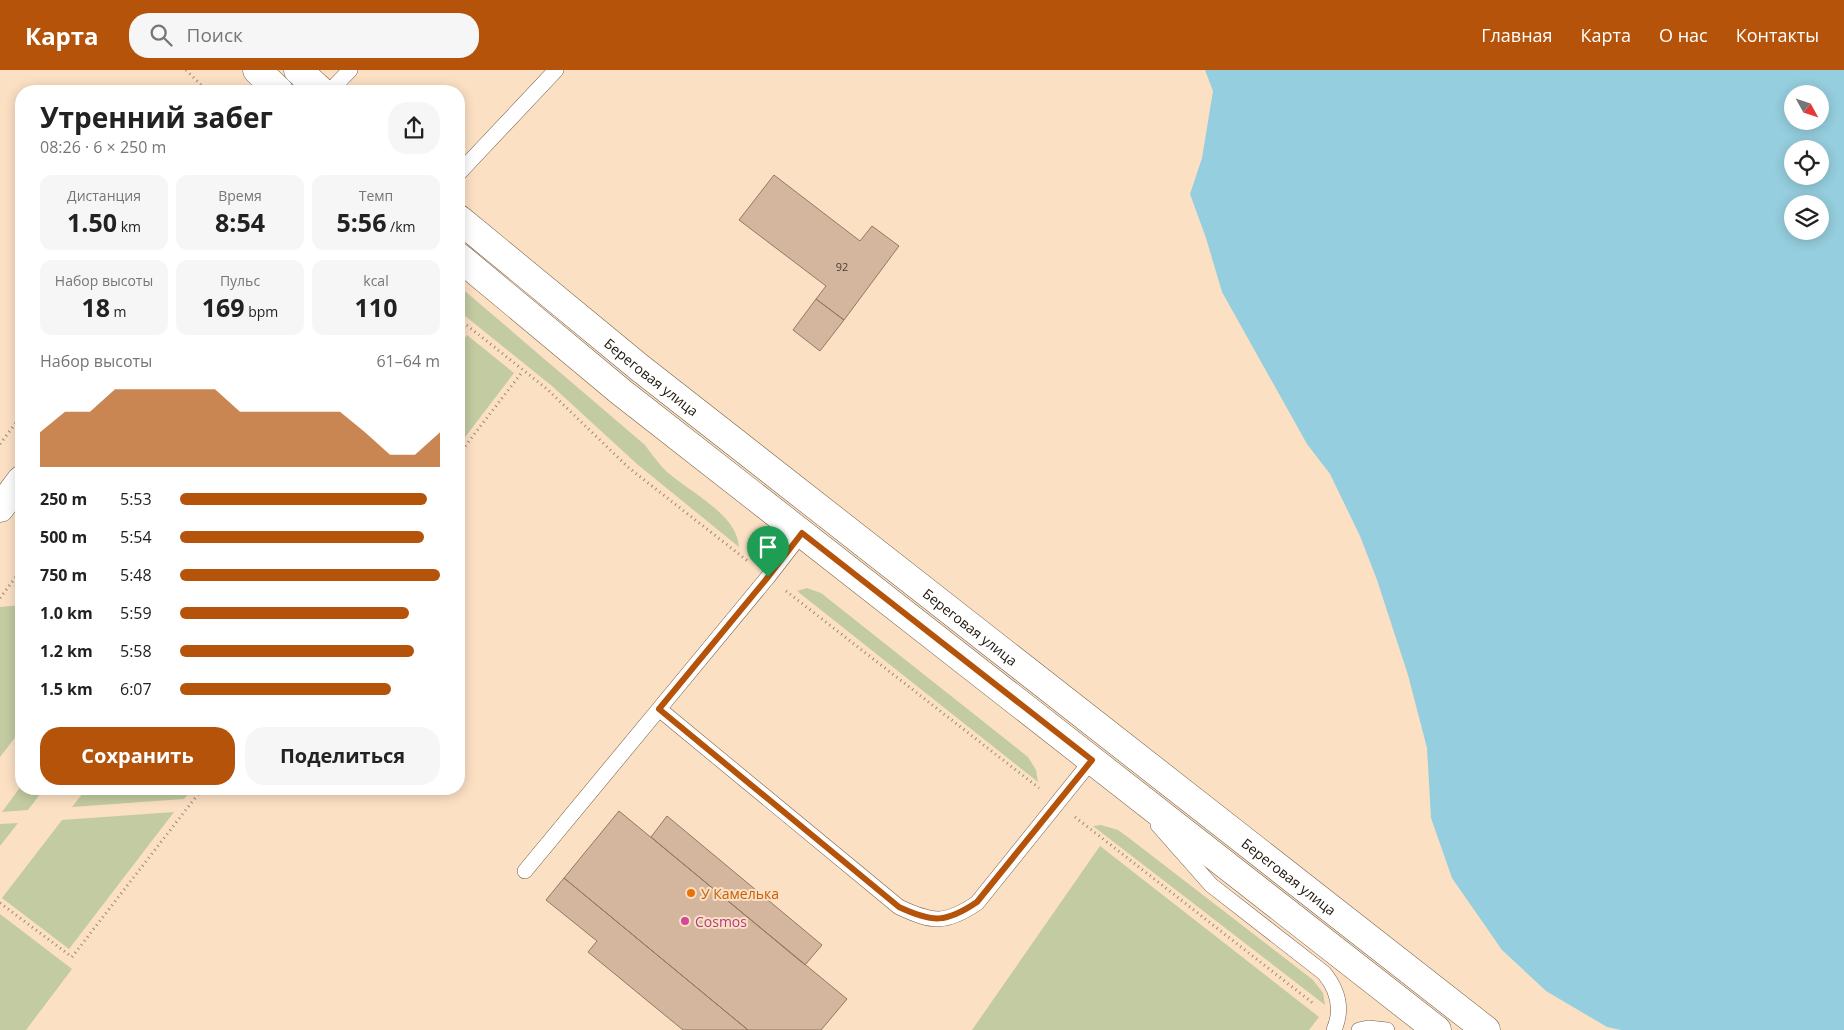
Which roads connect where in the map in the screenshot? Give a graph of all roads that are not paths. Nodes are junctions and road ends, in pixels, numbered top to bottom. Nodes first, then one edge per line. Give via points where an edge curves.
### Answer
1 (256, 70) edge
2 (298, 70) edge
3 (350, 70) edge
4 (556, 70) edge
5 (272, 85) edge
6 (314, 85) edge
7 (336, 85) edge
8 (465, 167) edge
9 (465, 223) edge
10 (465, 262) edge
11 (15, 488) edge
12 (0, 508) edge
13 (802, 533) junction
14 (659, 709) junction
15 (1092, 760) junction
16 (1121, 783) junction
17 (525, 872) dead end
18 (1263, 894) junction
19 (1331, 981) junction
20 (1334, 1030) edge
21 (1359, 1030) edge
22 (1386, 1030) edge
23 (1438, 1030) edge
24 (1486, 1030) edge

1 - 5 main road
2 - 6 main road
3 - 7 lane
4 - 8 lane
9 - 24 main road, Береговая улица via 640,368
10 - 13 main road via 621,392
11 - 12 main road
13 - 14 lane
13 - 15 main road
14 - 15 lane via 899,907 918,916 939,919 958,915 977,902
14 - 17 lane
15 - 16 main road
16 - 18 main road
16 - 19 lane via 1211,885
18 - 19 lane
18 - 23 main road
19 - 20 lane via 1339,1005
21 - 22 lane

